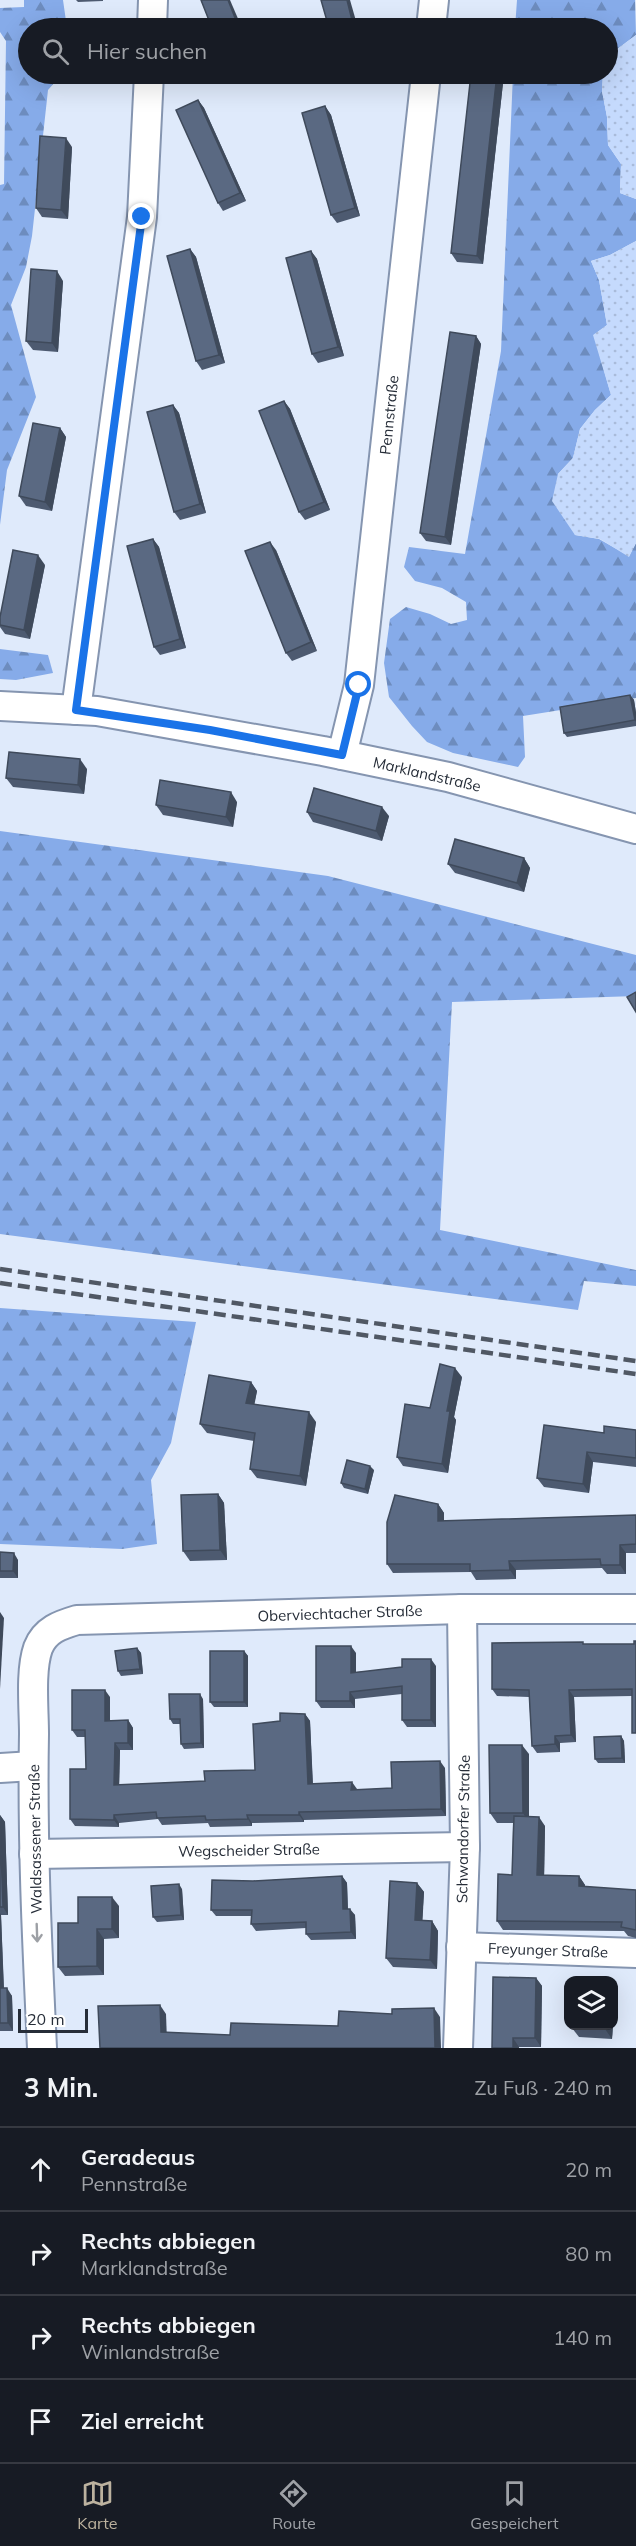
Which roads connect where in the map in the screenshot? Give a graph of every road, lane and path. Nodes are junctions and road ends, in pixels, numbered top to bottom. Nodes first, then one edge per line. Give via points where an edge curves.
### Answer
1 (153, 0) edge
2 (434, 0) edge
3 (152, 18) edge
4 (432, 18) edge
5 (149, 84) edge
6 (425, 84) edge
7 (0, 706) edge
8 (76, 710) junction
9 (342, 755) junction
10 (636, 829) edge
11 (462, 1609) junction
12 (636, 1609) edge
13 (48, 1632) joint
14 (33, 1766) junction
15 (0, 1767) edge
16 (465, 1847) junction
17 (34, 1854) junction
18 (461, 1947) junction
19 (636, 1953) edge
20 (42, 2048) edge
21 (458, 2048) edge

1 - 3 street
2 - 4 street
5 - 8 street via 142,217
6 - 9 street, Pennstraße via 359,685
7 - 8 street, Marklandstraße
8 - 9 street, Marklandstraße
9 - 10 street, Marklandstraße via 448,777
11 - 12 street, Oberviechtacher Straße
11 - 13 street, Oberviechtacher Straße via 77,1620
11 - 16 street, Schwandorfer Straße
13 - 14 street, Waldsassener Straße via 38,1647 35,1664
14 - 15 street
14 - 17 street, Waldsassener Straße
16 - 17 street, Wegscheider Straße
16 - 18 street, Schwandorfer Straße
17 -> 20 street, Waldsassener Straße
18 - 19 street, Freyunger Straße
18 - 21 street, Schwandorfer Straße

